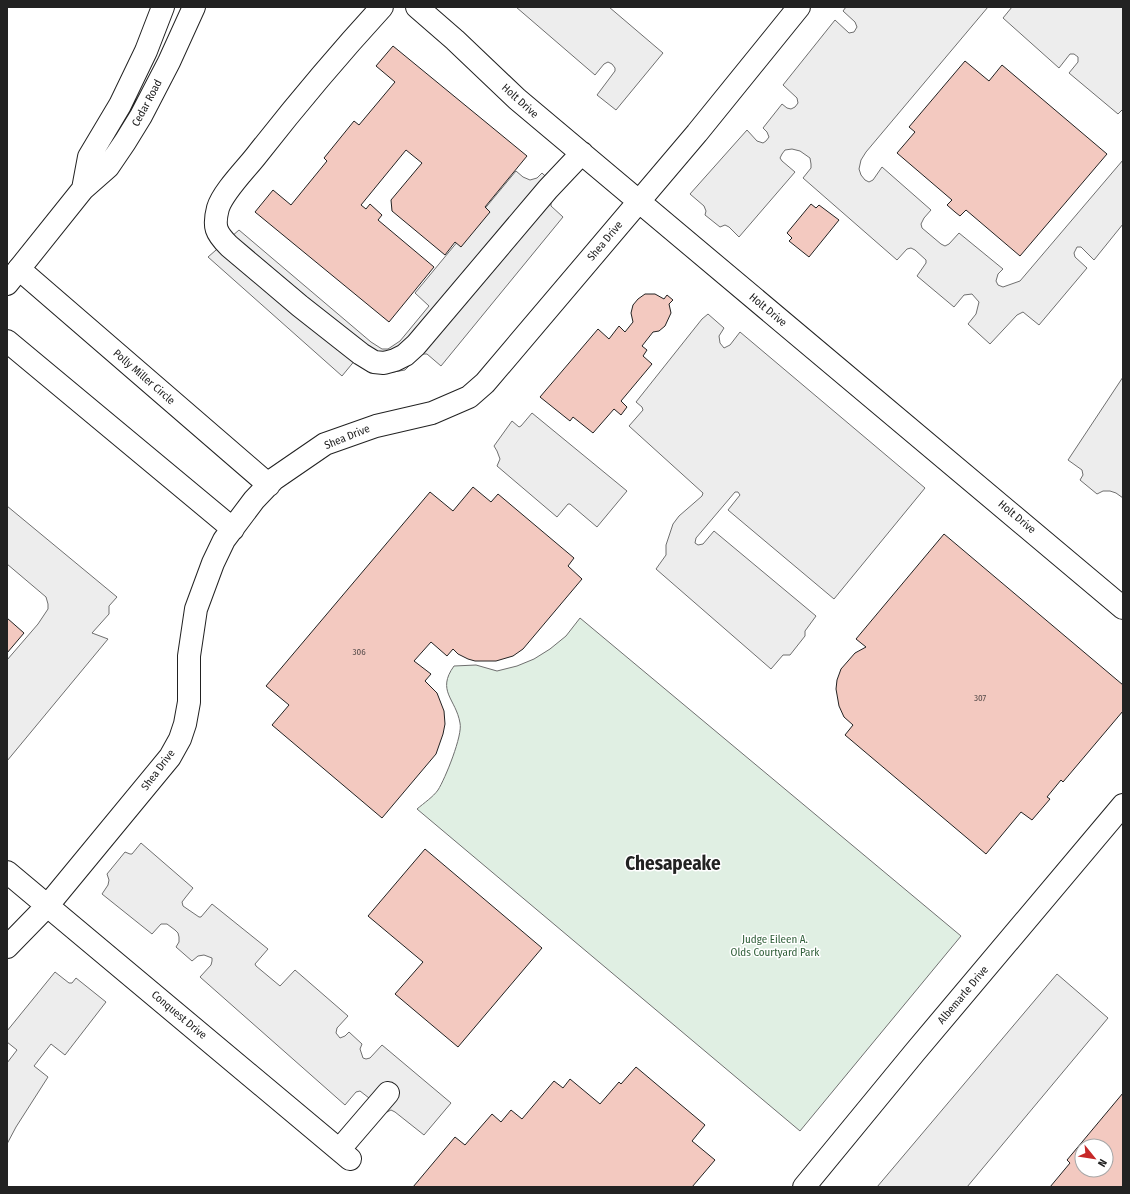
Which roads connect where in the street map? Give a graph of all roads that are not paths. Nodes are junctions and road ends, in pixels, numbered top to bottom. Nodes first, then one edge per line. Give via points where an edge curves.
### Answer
1 (162, 7) edge
2 (194, 7) edge
3 (382, 7) edge
4 (417, 7) edge
5 (800, 7) edge
6 (582, 153) junction
7 (83, 189) junction
8 (638, 201) junction
9 (13, 277) edge
10 (7, 341) edge
11 (269, 484) junction
12 (233, 529) junction
13 (1123, 608) edge
14 (1123, 805) edge
15 (7, 872) edge
16 (48, 905) junction
17 (7, 947) edge
18 (388, 1093) dead end
19 (804, 1187) edge

1 - 7 street, Cedar Road via 146,51 120,105 89,157
2 - 7 street, Cedar Road via 141,116 108,167
3 - 6 street via 287,117 229,190 218,207 215,223 218,236 352,348 374,362 384,363 406,355 548,188
4 - 6 street, Holt Drive via 517,99
5 - 8 street, Shea Drive
6 - 8 street, Holt Drive
7 - 9 street, Cedar Road
8 - 11 street, Shea Drive via 485,383 469,397 432,413 376,426 325,444
8 - 13 street, Holt Drive
9 - 11 street, Polly Miller Circle
10 - 12 street
11 - 12 street, Shea Drive
12 - 16 street, Shea Drive via 224,540 213,563 196,609 189,656 189,702 180,739 170,757
14 - 19 street, Albemarle Drive
15 - 16 street, Conquest Drive
16 - 17 street, Shea Drive
16 - 18 street, Conquest Drive via 345,1154

